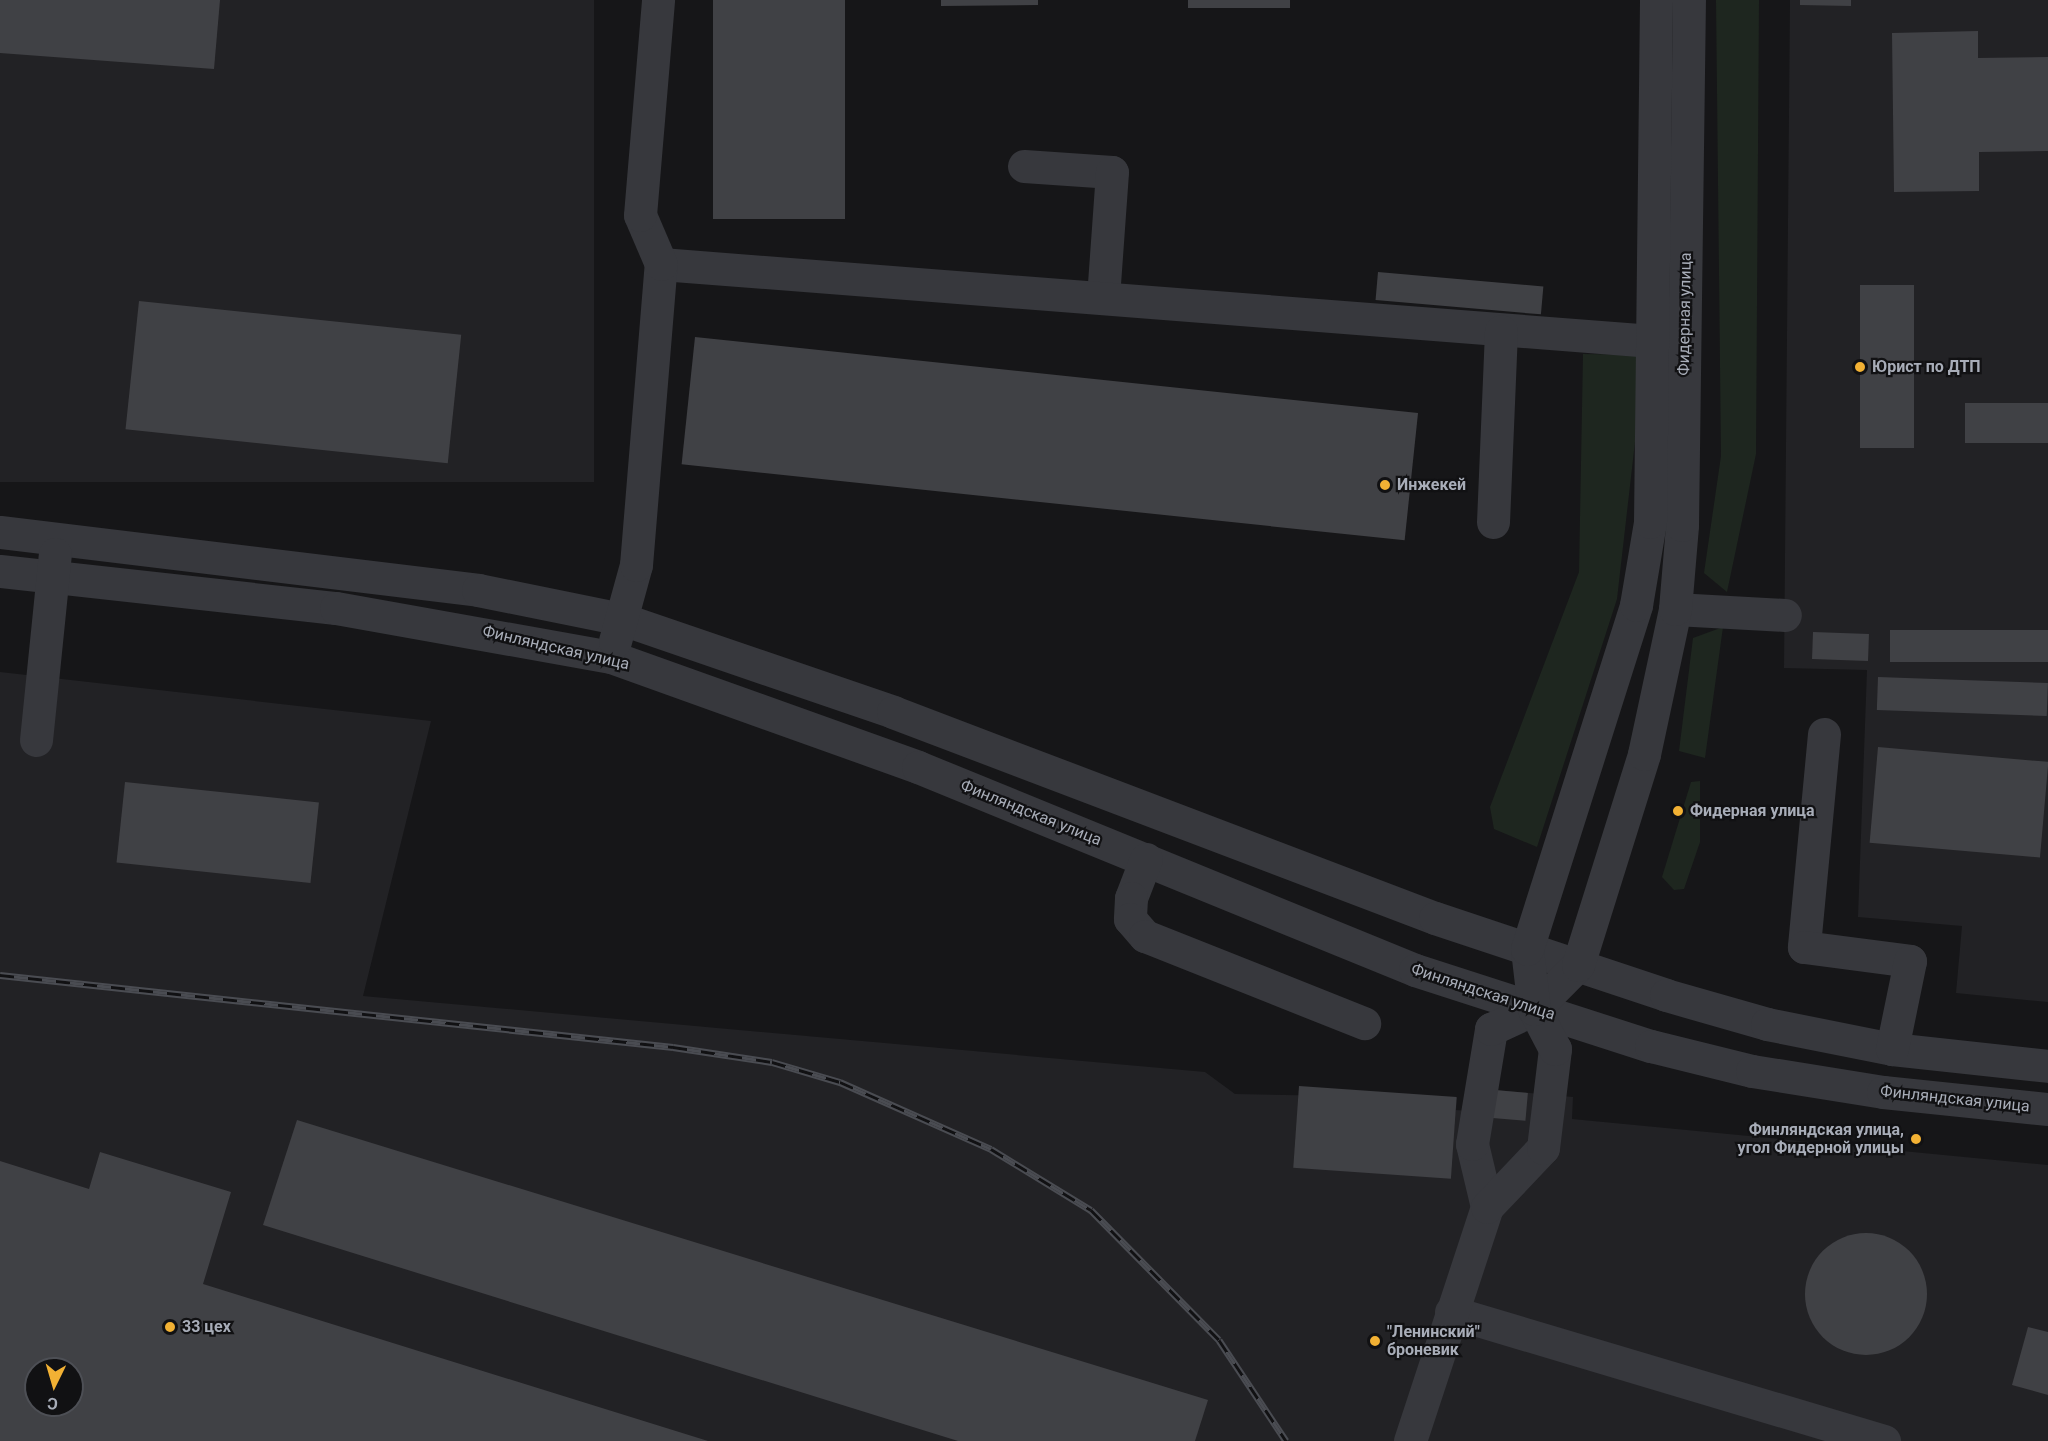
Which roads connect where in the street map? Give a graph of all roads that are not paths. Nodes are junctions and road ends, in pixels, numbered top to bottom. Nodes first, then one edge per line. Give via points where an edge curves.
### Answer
1 (658, 0) edge
2 (1656, 0) edge
3 (1689, 0) edge
4 (1024, 166) dead end
5 (661, 264) junction
6 (1103, 298) junction
7 (1501, 331) junction
8 (1652, 341) junction
9 (1492, 522) dead end
10 (0, 532) edge
11 (56, 538) junction
12 (0, 571) edge
13 (52, 576) junction
14 (1675, 609) junction
15 (1785, 615) dead end
16 (621, 619) junction
17 (611, 657) junction
18 (1824, 734) dead end
19 (36, 740) dead end
20 (1146, 859) junction
21 (1527, 949) junction
22 (1578, 965) junction
23 (1534, 1009) junction
24 (1364, 1023) dead end
25 (1892, 1049) junction
26 (2048, 1066) edge
27 (2048, 1109) edge
28 (1487, 1208) junction
29 (1451, 1312) junction
30 (1410, 1441) edge
31 (1884, 1441) edge

1 - 5 street via 640,215
2 - 8 street, Фидерная улица
3 - 14 street, Фидерная улица via 1682,525
4 - 6 street via 1112,172
5 - 6 street
5 - 16 street via 636,565
6 - 7 street
7 - 8 street
7 - 9 street
8 - 21 street, Фидерная улица via 1650,522 1636,605
10 - 11 street
11 - 13 street
11 - 16 street via 478,590
12 - 13 street, Финляндская улица
13 - 17 street, Финляндская улица via 336,608
13 - 19 street
14 - 15 street
14 - 22 street, Фидерная улица via 1644,754
16 - 17 street
16 - 21 street via 893,712
17 - 20 street, Финляндская улица via 885,755
18 - 25 street via 1804,947 1910,961
20 - 23 street, Финляндская улица via 1415,970
20 - 24 street via 1131,898 1131,919 1146,936
21 - 22 street
21 - 23 street, Фидерная улица
22 - 23 street, Фидерная улица
22 - 25 street via 1767,1024
23 - 27 street, Финляндская улица via 1651,1047 1752,1071
23 - 28 street via 1555,1049 1543,1148
23 - 28 street via 1491,1029 1484,1058 1472,1144
25 - 26 street
28 - 29 street
29 - 30 street
29 - 31 street

